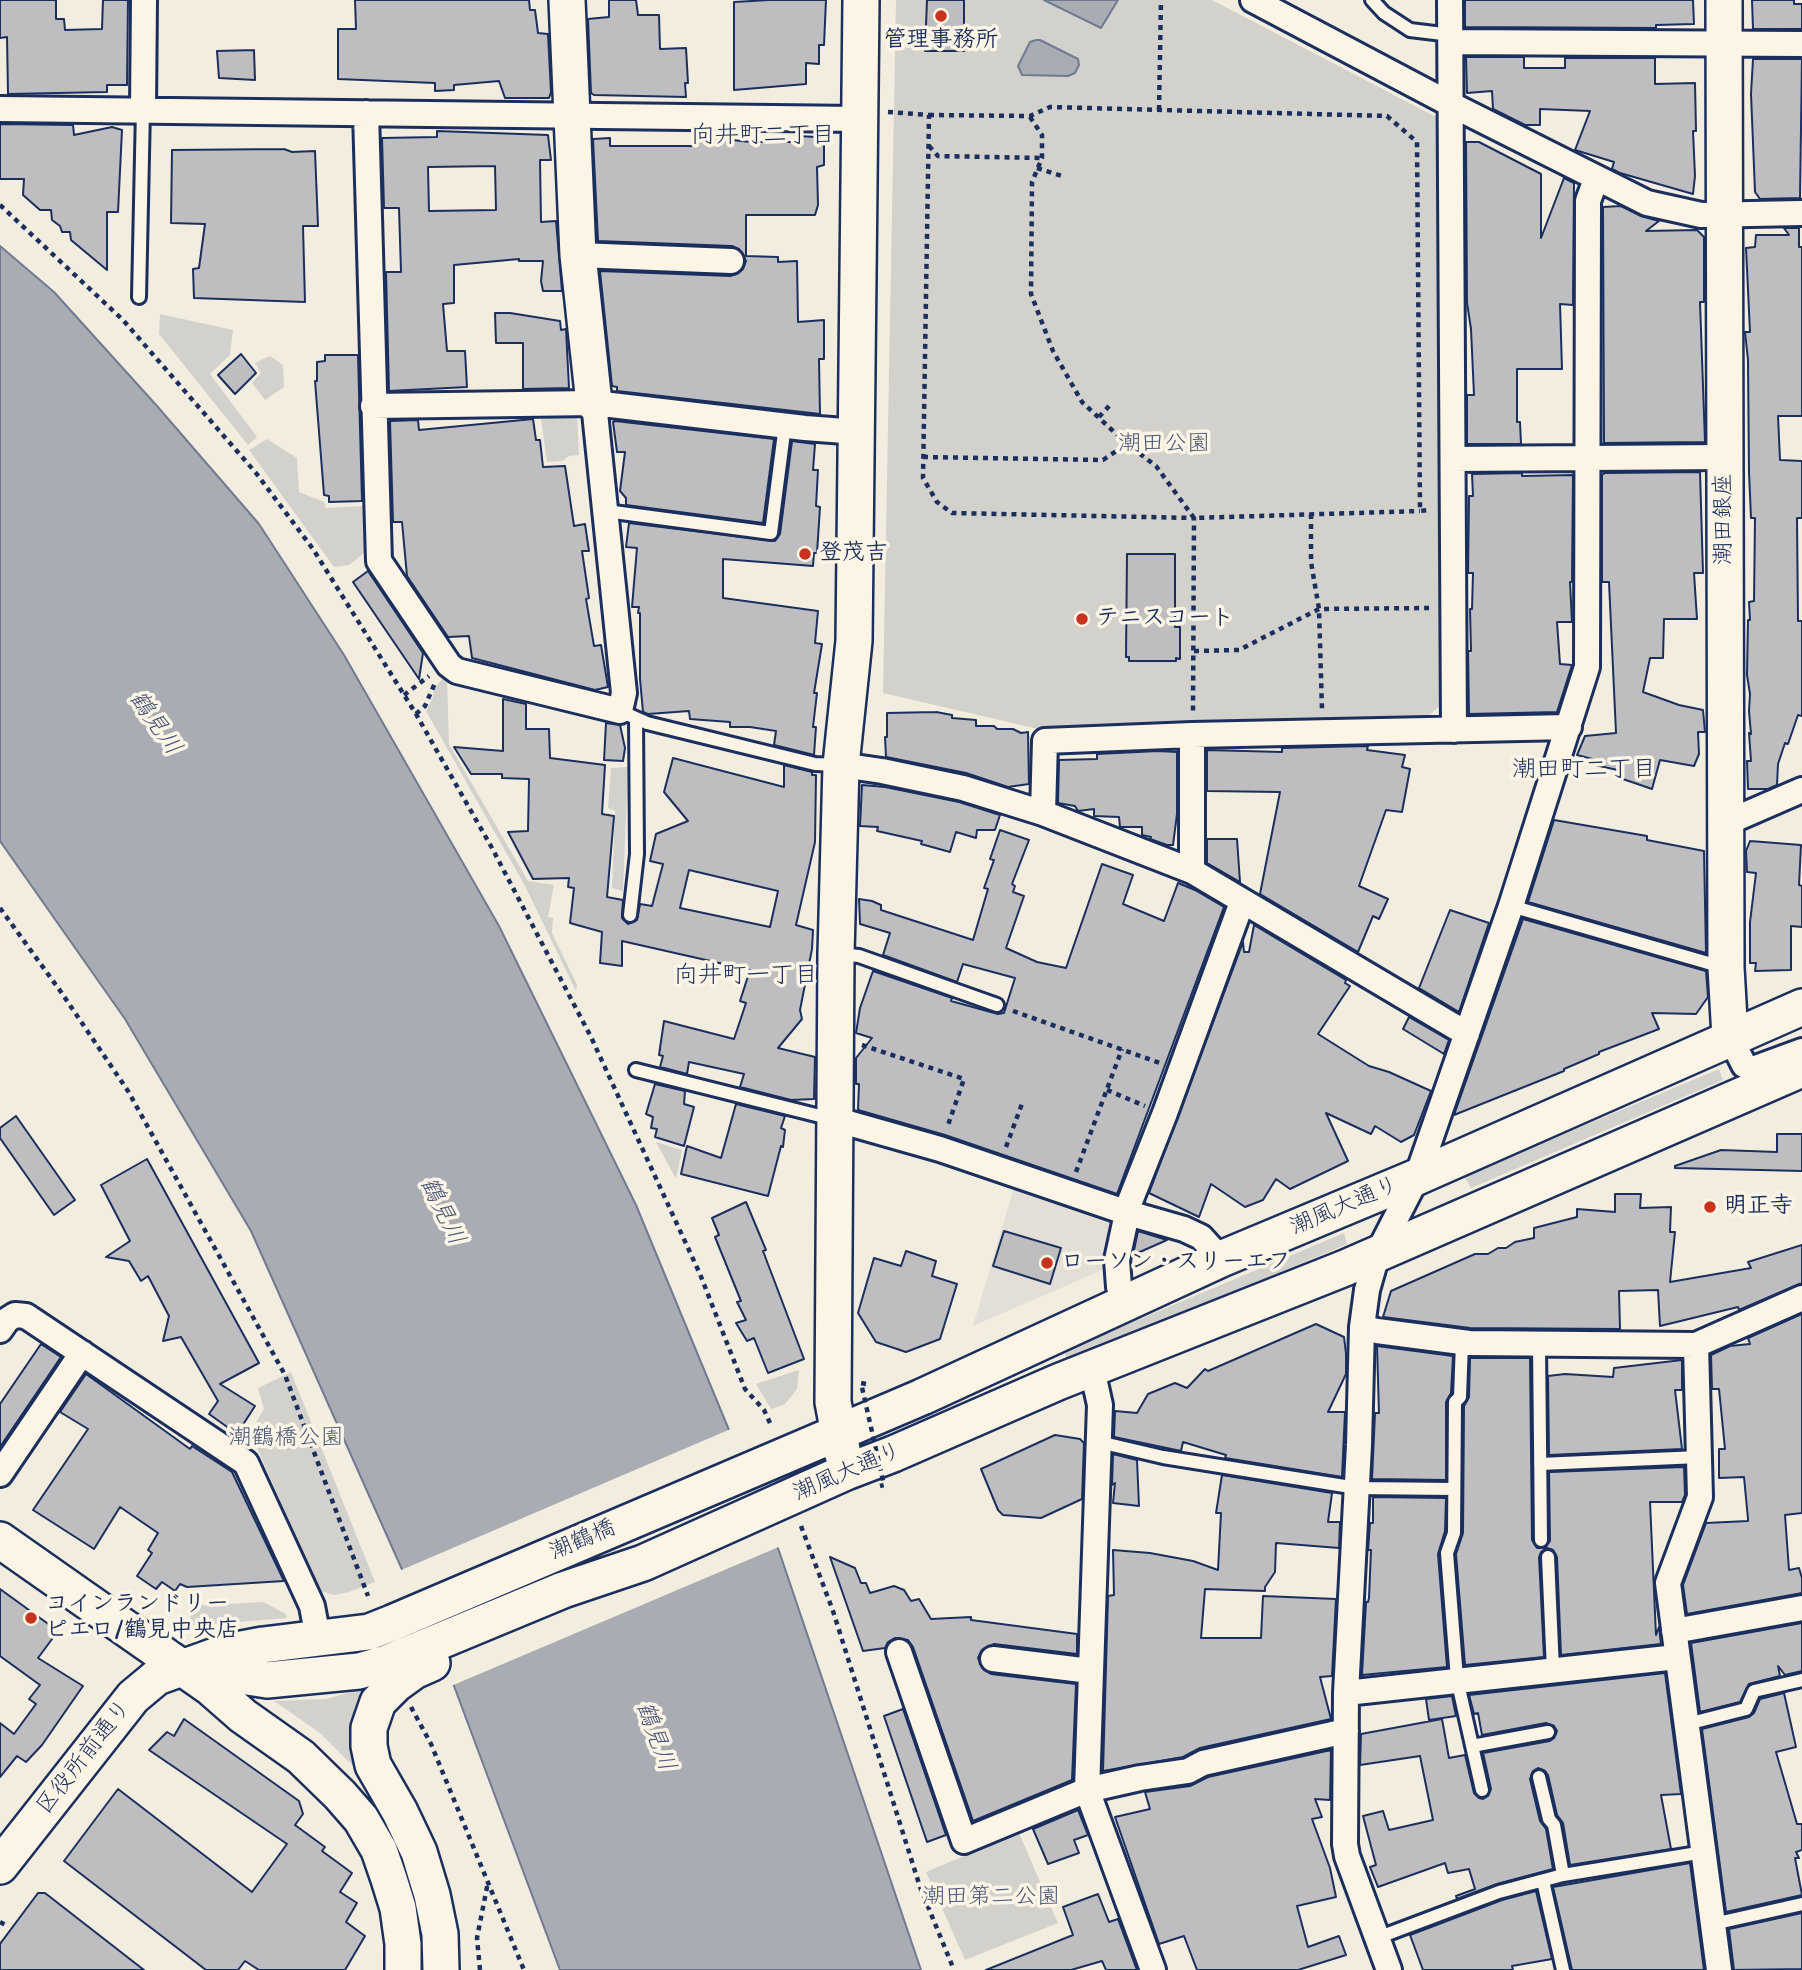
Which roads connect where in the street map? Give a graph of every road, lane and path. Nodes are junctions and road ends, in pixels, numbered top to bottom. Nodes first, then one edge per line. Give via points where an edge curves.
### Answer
1 (144, 0) edge
2 (567, 0) edge
3 (861, 0) edge
4 (1161, 0) edge
5 (1253, 0) edge
6 (1372, 0) edge
7 (1450, 0) edge
8 (1724, 0) edge
9 (1451, 38) junction
10 (1724, 43) junction
11 (1802, 44) edge
12 (1452, 105) junction
13 (0, 109) edge
14 (144, 110) junction
15 (1159, 110) junction
16 (366, 113) junction
17 (929, 115) junction
18 (570, 116) junction
19 (872, 116) junction
20 (1030, 117) junction
21 (928, 145) junction
22 (1042, 158) junction
23 (1037, 168) junction
24 (1062, 176) dead end
25 (1596, 179) junction
26 (0, 205) edge
27 (1802, 213) edge
28 (1724, 215) junction
29 (578, 255) junction
30 (731, 261) dead end
31 (139, 297) dead end
32 (594, 403) junction
33 (1110, 405) dead end
34 (373, 406) junction
35 (1099, 418) junction
36 (785, 425) junction
37 (858, 432) junction
38 (1128, 444) junction
39 (923, 457) junction
40 (1725, 457) junction
41 (1587, 458) junction
42 (1453, 459) junction
43 (1453, 510) junction
44 (607, 511) junction
45 (1420, 511) junction
46 (1311, 514) junction
47 (1194, 518) junction
48 (1453, 608) junction
49 (1319, 609) junction
50 (1194, 651) junction
51 (439, 677) dead end
52 (424, 682) dead end
53 (404, 695) junction
54 (416, 714) junction
55 (628, 715) junction
56 (1569, 727) junction
57 (1454, 730) junction
58 (1323, 732) junction
59 (1192, 735) junction
60 (841, 765) junction
61 (1802, 790) edge
62 (1044, 813) junction
63 (1726, 822) junction
64 (1192, 871) junction
65 (1242, 902) junction
66 (1511, 906) junction
67 (0, 908) edge
68 (630, 915) dead end
69 (836, 954) junction
70 (1726, 968) junction
71 (997, 1005) joint
72 (1802, 1007) edge
73 (1467, 1034) junction
74 (1730, 1037) junction
75 (859, 1044) dead end
76 (1122, 1049) junction
77 (1802, 1051) edge
78 (1802, 1069) edge
79 (636, 1070) dead end
80 (1180, 1071) junction
81 (1107, 1090) junction
82 (1744, 1095) junction
83 (1023, 1101) dead end
84 (1165, 1114) junction
85 (834, 1119) junction
86 (1665, 1128) junction
87 (940, 1149) junction
88 (998, 1168) junction
89 (1417, 1177) junction
90 (1068, 1192) junction
91 (1128, 1213) junction
92 (1377, 1255) junction
93 (1221, 1259) junction
94 (1802, 1298) edge
95 (1125, 1303) junction
96 (1362, 1327) junction
97 (0, 1330) edge
98 (1462, 1342) junction
99 (1539, 1344) junction
100 (1696, 1345) junction
101 (82, 1353) junction
102 (1092, 1369) junction
103 (1058, 1382) junction
104 (866, 1384) dead end
105 (770, 1423) dead end
106 (838, 1432) junction
107 (1098, 1442) junction
108 (1699, 1457) junction
109 (774, 1460) joint
110 (1540, 1464) junction
111 (846, 1472) junction
112 (0, 1474) edge
113 (880, 1486) dead end
114 (1357, 1488) junction
115 (1454, 1489) junction
116 (792, 1513) junction
117 (0, 1540) edge
118 (1541, 1540) dead end
119 (1548, 1557) dead end
120 (368, 1596) dead end
121 (1802, 1608) edge
122 (1674, 1631) junction
123 (318, 1638) junction
124 (899, 1652) dead end
125 (1677, 1657) junction
126 (993, 1659) dead end
127 (183, 1667) junction
128 (1553, 1670) junction
129 (1090, 1671) junction
130 (410, 1675) junction
131 (1457, 1679) junction
132 (1802, 1680) edge
133 (211, 1688) junction
134 (1346, 1693) junction
135 (1687, 1724) junction
136 (1346, 1731) junction
137 (1548, 1732) dead end
138 (1472, 1746) junction
139 (1539, 1777) dead end
140 (1087, 1790) junction
141 (1482, 1790) dead end
142 (1704, 1852) junction
143 (0, 1866) edge
144 (1563, 1875) junction
145 (1543, 1881) junction
146 (488, 1882) junction
147 (1802, 1904) edge
148 (0, 1922) edge
149 (1713, 1924) junction
150 (7, 1926) dead end
151 (1377, 1938) junction
152 (403, 1970) edge
153 (423, 1970) edge
154 (442, 1970) edge
155 (480, 1970) edge
156 (524, 1970) edge
157 (954, 1970) edge
158 (1153, 1970) edge
159 (1389, 1970) edge
160 (1563, 1970) edge
161 (1718, 1970) edge

1 - 14 street
2 - 18 street
3 - 19 street
4 - 15 path
5 - 12 street
6 - 9 lane via 1410,30
7 - 9 street
8 - 10 street, 潮田銀座
9 - 10 street
9 - 12 street
10 - 11 street
10 - 28 street, 潮田銀座
12 - 25 street
12 - 42 street
13 - 14 street
14 - 16 street
14 - 31 lane
15 - 20 path via 1050,107
15 - 45 path via 1387,116 1416,142
16 - 18 street
16 - 34 street
17 - 19 path
17 - 20 path
17 - 21 path
18 - 19 street
18 - 29 street
19 - 37 street
20 - 22 path via 1042,135
21 - 22 path via 938,156
21 - 39 path
22 - 23 path
23 - 24 path
23 - 35 path via 1032,182 1031,294 1053,351 1082,402
25 - 28 street via 1647,203 1682,212
25 - 41 street via 1588,201
26 - 53 path via 123,320 256,473 313,549
27 - 28 street
28 - 40 street, 潮田銀座
29 - 30 street
29 - 32 street
32 - 34 street
32 - 36 street
32 - 44 street
33 - 35 path
34 - 55 street via 379,562 449,665 457,671
35 - 38 path
36 - 37 street
36 - 44 lane via 771,533
37 - 60 street via 854,641
38 - 39 path via 1103,460
38 - 47 path via 1156,466
39 - 47 path via 923,478 937,502 952,513
40 - 41 street
40 - 63 street, 潮田銀座
41 - 42 street
41 - 56 street via 1587,667
42 - 43 street
43 - 45 path
43 - 48 street
44 - 55 street
45 - 46 path
46 - 47 path
46 - 49 path via 1311,562
47 - 50 path
48 - 49 path
48 - 57 street
49 - 50 path via 1239,650
49 - 58 path
50 - 59 path
51 - 54 path
52 - 53 path
53 - 54 path
54 - 105 path via 591,1037 700,1274 745,1389 762,1406
55 - 60 lane via 815,764
55 - 68 lane via 637,854
56 - 57 street
56 - 66 street
57 - 58 street
58 - 59 street
59 - 62 street via 1045,741
59 - 64 street
60 - 62 street via 963,788
60 - 69 street
61 - 63 street
62 - 64 street
63 - 70 street, 潮田銀座
64 - 65 street
65 - 73 street
65 - 80 street
66 - 70 lane
66 - 73 street
67 - 120 path via 128,1091 285,1375
69 - 71 lane via 859,956
69 - 85 street
70 - 74 street, 潮田銀座
71 - 76 path
72 - 74 street, 潮風大通り
73 - 89 street
74 - 77 street via 1744,1065 1753,1069
74 - 82 street
74 - 89 street, 潮風大通り
75 - 87 path via 964,1079
76 - 80 path
76 - 81 path
78 - 82 street, 潮風大通り
79 - 85 lane
80 - 84 street
81 - 84 path
81 - 90 path
82 - 86 street, 潮風大通り
83 - 88 path
84 - 91 street
85 - 87 street
85 - 106 street via 833,1402
86 - 89 street via 1594,1141 1451,1202 1431,1193
86 - 92 street, 潮風大通り
87 - 88 street
88 - 90 street
89 - 92 street
89 - 93 street, 潮風大通り
90 - 91 street
91 - 93 street via 1201,1237
91 - 95 street via 1117,1260
92 - 95 street via 1364,1233 1344,1226 1159,1304
92 - 96 street
92 - 102 street, 潮風大通り
93 - 95 street, 潮風大通り
94 - 100 street
95 - 106 street, 潮風大通り
96 - 98 street
96 - 114 street
97 - 101 street via 15,1315 26,1316
98 - 99 street
98 - 115 lane via 1460,1397 1455,1402
99 - 100 street
99 - 110 lane
100 - 108 street
101 - 112 street
101 - 123 street via 246,1462 312,1606
102 - 103 street, 潮風大通り
102 - 107 street via 1100,1405
103 - 106 street via 994,1387 865,1441
103 - 111 street, 潮風大通り
104 - 113 path, bridge via 861,1383 884,1485
106 - 109 street, 潮風大通り
106 - 111 street
107 - 114 lane
107 - 129 street
108 - 110 lane
108 - 122 street via 1700,1497 1668,1583
109 - 123 street, 潮鶴橋 via 369,1632
110 - 118 lane
111 - 116 street, 潮風大通り
114 - 115 lane
114 - 134 street
115 - 131 lane via 1454,1533 1447,1553
116 - 130 street, 潮鶴橋 via 563,1590
116 - 157 path via 833,1611 920,1887
117 - 127 street
119 - 128 lane
121 - 122 street
122 - 125 street
123 - 127 street, 区役所前通り via 226,1653
124 - 140 street via 964,1841
125 - 128 street
125 - 135 street
126 - 129 street
127 - 130 street via 267,1680 359,1671
127 - 133 street
127 - 143 street, 区役所前通り via 157,1677 133,1697
128 - 131 street
129 - 140 street
130 - 146 path via 431,1744
130 - 154 street via 377,1702 369,1746 373,1765 419,1852 440,1934
131 - 134 street
131 - 138 lane
132 - 135 lane via 1755,1691 1746,1709
133 - 152 street via 301,1757 361,1819 379,1850 398,1908
133 - 153 street via 265,1707 287,1722 334,1760 380,1817 407,1876
134 - 136 street
135 - 142 street
136 - 140 street via 1203,1763 1188,1771
136 - 151 street via 1347,1856
137 - 138 lane
138 - 141 lane
139 - 144 lane
140 - 158 street
142 - 144 lane
142 - 149 street
144 - 145 lane
145 - 151 lane via 1499,1892
145 - 160 lane
146 - 155 path via 477,1938
146 - 156 path
147 - 149 lane
148 - 150 path
149 - 161 street
151 - 159 street

